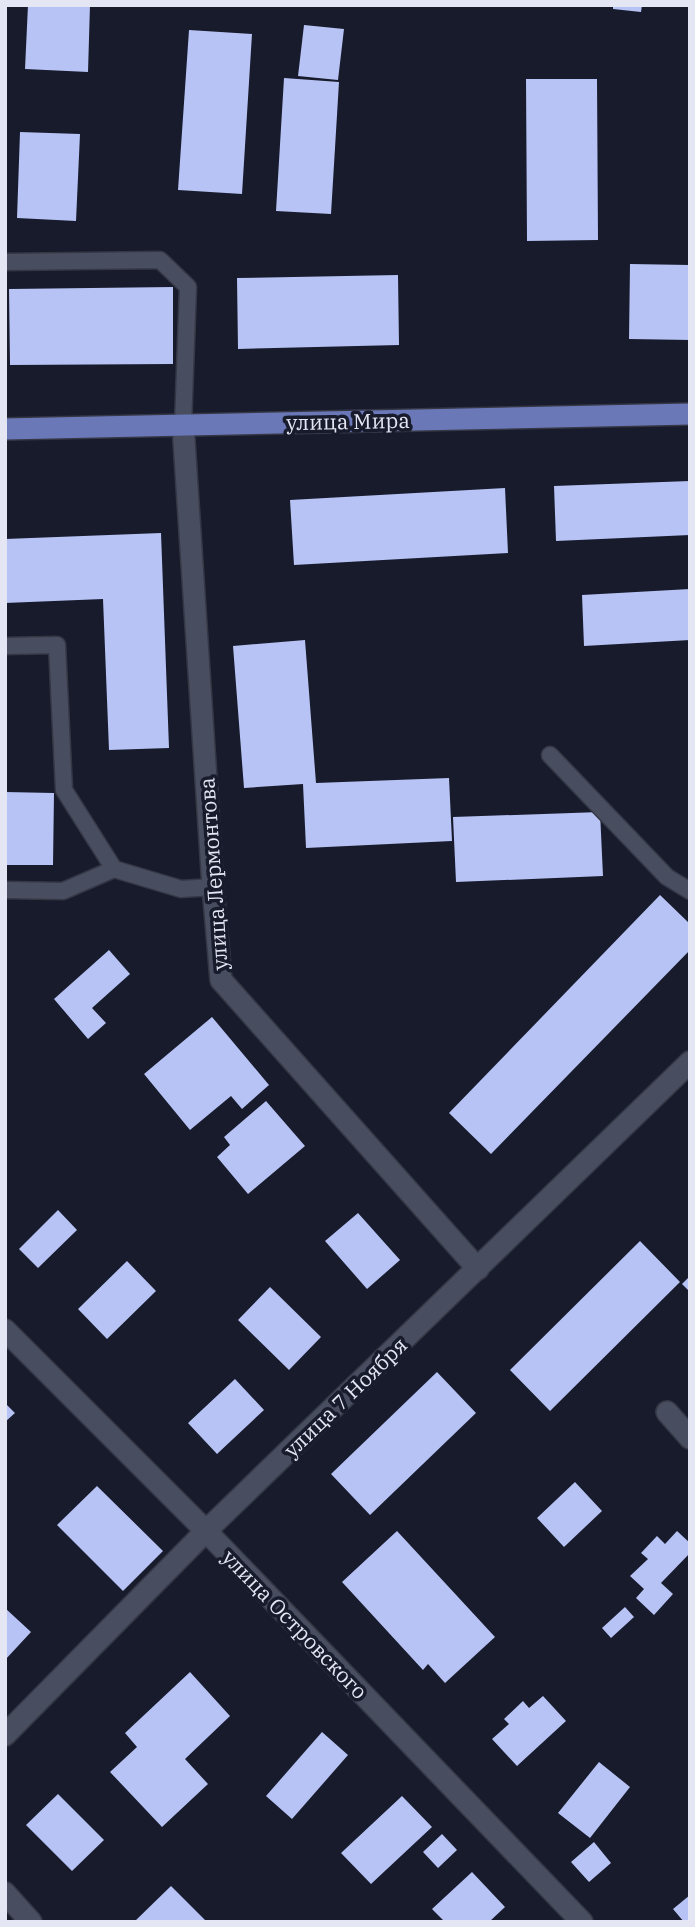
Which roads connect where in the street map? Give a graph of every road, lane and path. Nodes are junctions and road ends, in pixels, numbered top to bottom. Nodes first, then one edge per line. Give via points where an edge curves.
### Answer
1 (5, 262) edge
2 (690, 414) edge
3 (183, 425) junction
4 (5, 429) edge
5 (5, 646) edge
6 (550, 755) dead end
7 (114, 869) junction
8 (213, 887) junction
9 (5, 890) edge
10 (690, 891) edge
11 (690, 1062) edge
12 (478, 1269) junction
13 (5, 1330) edge
14 (667, 1412) dead end
15 (690, 1438) edge
16 (206, 1531) junction
17 (5, 1735) edge
18 (5, 1893) edge
19 (31, 1922) edge
20 (582, 1922) edge

1 - 3 lane via 160,260 188,287
2 - 3 main road, улица Мира
3 - 4 main road, улица Мира
3 - 8 street, улица Лермонтова
5 - 7 lane via 57,645 64,790
6 - 10 lane via 667,877
7 - 8 lane via 181,889
7 - 9 lane via 63,891
8 - 12 street, улица Лермонтова via 221,980
11 - 12 street, улица 7 Ноября
12 - 16 street, улица 7 Ноября
13 - 16 street, улица Островского
14 - 15 street
16 - 17 street, улица 7 Ноября
16 - 20 street, улица Островского
18 - 19 street

